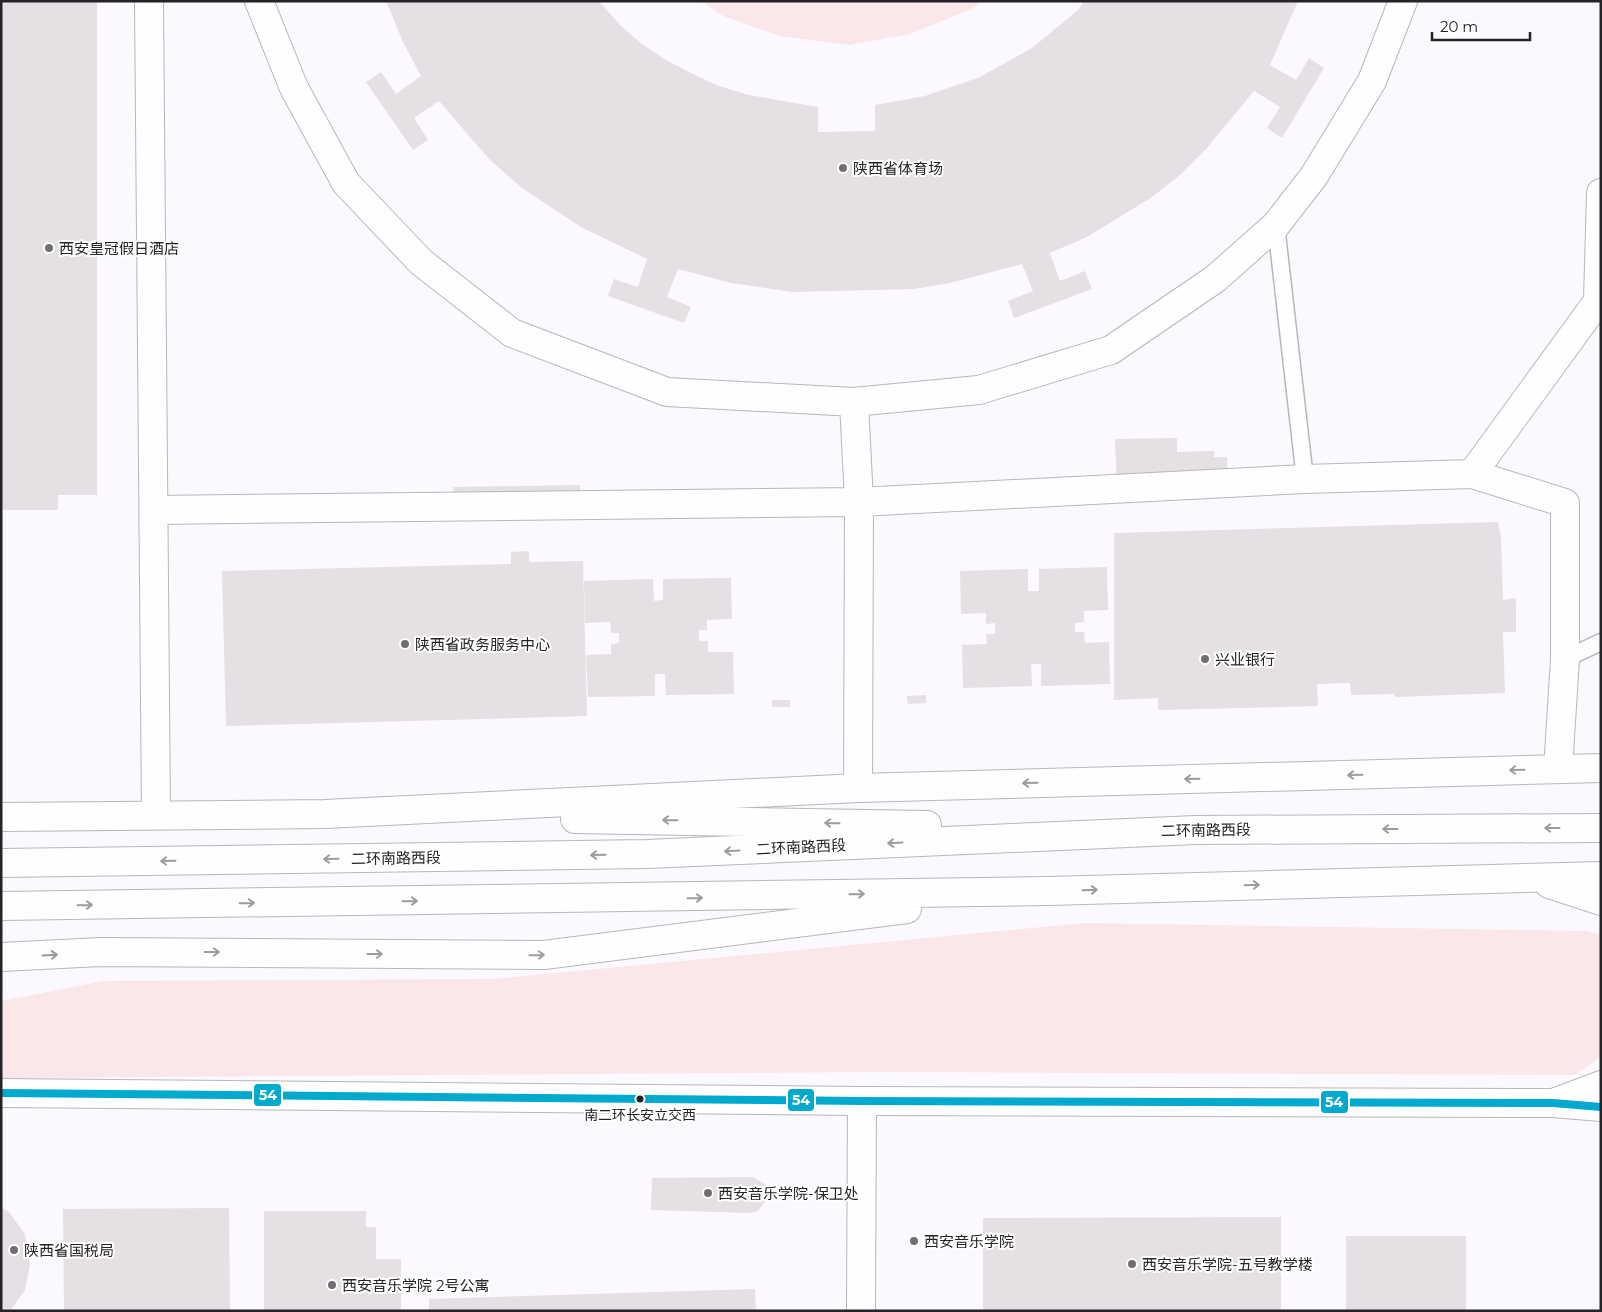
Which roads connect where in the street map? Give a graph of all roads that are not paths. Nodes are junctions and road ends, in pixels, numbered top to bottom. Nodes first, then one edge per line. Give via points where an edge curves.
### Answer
1 (149, 1) edge
2 (259, 1) edge
3 (1403, 1) edge
4 (1601, 192) edge
5 (1276, 225) junction
6 (854, 402) junction
7 (1472, 474) junction
8 (1305, 479) junction
9 (860, 502) junction
10 (154, 510) junction
11 (1601, 642) edge
12 (1565, 659) junction
13 (1601, 768) edge
14 (1558, 769) junction
15 (858, 788) junction
16 (326, 814) junction
17 (156, 815) junction
18 (1, 818) edge
19 (1601, 828) edge
20 (1196, 830) junction
21 (1, 863) edge
22 (1526, 876) junction
23 (1601, 876) edge
24 (1048, 891) junction
25 (1601, 901) edge
26 (1, 906) edge
27 (1, 957) edge
28 (1601, 1085) edge
29 (1, 1093) edge
30 (862, 1101) junction
31 (1553, 1103) junction
32 (1601, 1107) edge
33 (861, 1311) edge

1 - 10 main road
2 - 6 main road via 294,88 346,183 421,262 512,334 667,392
3 - 5 main road via 1372,81 1314,176
4 - 7 main road via 1598,301
5 - 6 main road via 1215,279 1111,350 979,390
5 - 8 lane
6 - 9 main road
7 - 8 main road
7 - 12 main road via 1564,503
8 - 9 main road
9 - 10 main road
9 - 15 main road
10 - 17 main road
11 - 12 lane
12 - 14 main road
13 - 14 main road
14 -> 15 main road
15 - 16 main road
16 - 17 main road
20 -> 16 main road
17 - 18 main road
19 -> 20 main road, 二环南路西段
20 -> 21 main road, 二环南路西段 via 647,854
22 - 23 main road
24 -> 22 main road
22 - 25 main road
26 -> 24 main road
27 -> 24 main road via 101,952 544,955
28 - 31 main road
29 - 30 main road
30 - 31 main road
30 - 33 main road
31 - 32 main road

